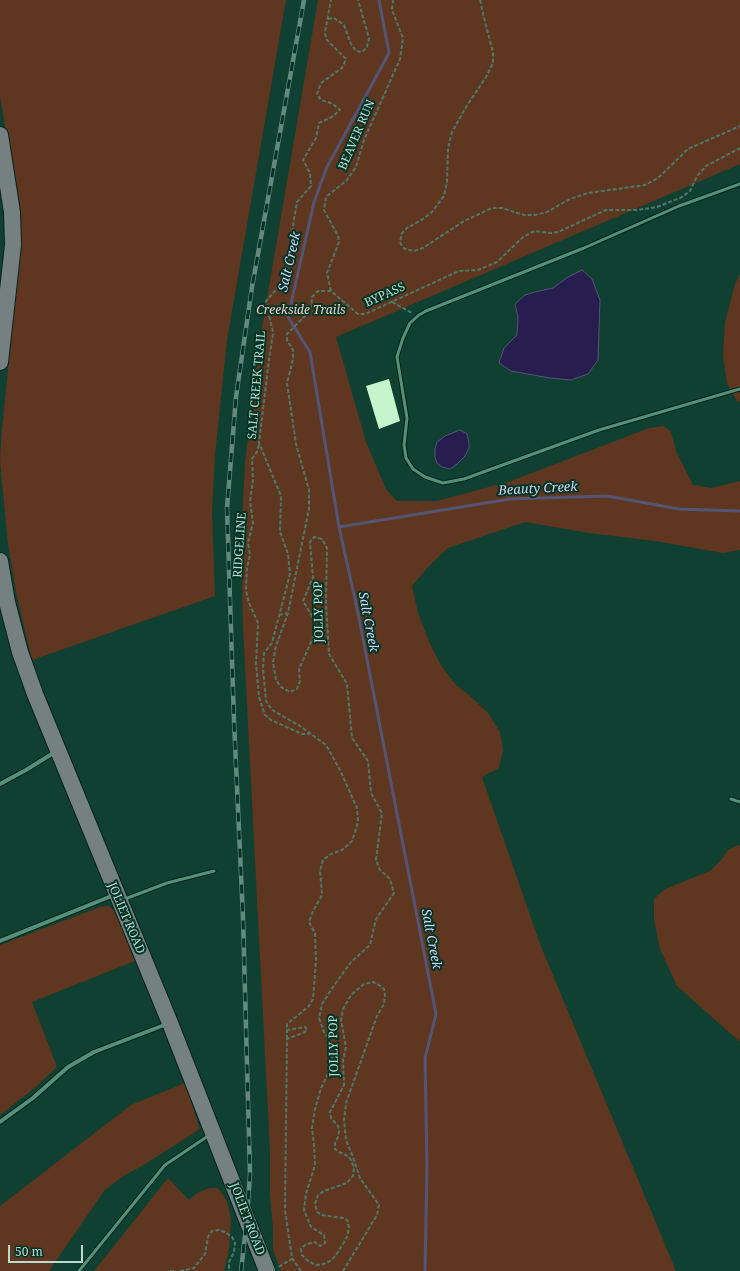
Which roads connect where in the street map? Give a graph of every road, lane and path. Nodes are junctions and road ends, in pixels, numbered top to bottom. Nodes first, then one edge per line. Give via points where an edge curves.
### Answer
1 (331, 0) edge
2 (358, 0) edge
3 (393, 0) edge
4 (480, 0) edge
5 (328, 19) junction
6 (740, 126) edge
7 (0, 135) edge
8 (740, 148) edge
9 (740, 184) edge
10 (331, 291) junction
11 (392, 302) junction
12 (419, 315) junction
13 (0, 362) edge
14 (740, 389) edge
15 (259, 443) junction
16 (0, 561) edge
17 (288, 613) junction
18 (279, 615) junction
19 (311, 734) junction
20 (57, 751) junction
21 (0, 784) edge
22 (731, 799) dead end
23 (740, 802) edge
24 (214, 871) dead end
25 (118, 898) junction
26 (0, 941) edge
27 (170, 1023) junction
28 (287, 1030) junction
29 (286, 1039) junction
30 (0, 1122) edge
31 (213, 1132) junction
32 (292, 1258) junction
33 (79, 1271) edge
34 (170, 1271) edge
35 (175, 1271) edge
36 (180, 1271) edge
37 (229, 1271) edge
38 (268, 1271) edge
39 (276, 1271) edge
40 (301, 1271) edge
41 (343, 1271) edge

1 - 5 path, SALT CREEK TRAIL
2 - 5 path via 369,38 367,47 362,52 356,51 351,44 344,25 334,18
3 - 10 path, BEAVER RUN via 392,10 403,38 400,59 364,140 356,167 347,180 326,197 324,210 339,242 327,273
4 - 6 path via 493,52 493,63 452,132 444,196 432,212 402,233 400,242 405,250 423,248 464,221 492,208 535,215 588,194 645,185 658,178 688,149
5 - 15 path, SALT CREEK TRAIL via 326,39 346,59 342,68 321,83 317,94 321,100 333,104 340,110 319,123 316,138 304,160 310,173 311,186 297,202 284,280 266,301 273,333
7 - 13 main road via 12,212 13,246
8 - 11 path, BYPASS via 706,166 697,176 690,191 682,197 657,207 606,210 558,232 535,231 522,238 497,262 478,270 459,271
9 - 12 lane via 679,206 584,248
10 - 11 path, BYPASS via 358,314 365,314
10 - 17 path via 318,291 312,297 311,310 287,334 287,340 293,350 287,383 296,444 309,490 309,509
11 - 12 path
12 - 14 lane via 410,324 397,357 407,418 404,445 406,458 413,469 425,477 443,483 464,479 599,430
15 - 18 path, SALT CREEK TRAIL via 281,496 280,532 288,554 290,574
15 - 19 path, RIDGELINE via 252,459 252,523 248,543 250,555 246,585 258,623 256,663 259,697 265,715 271,720 302,734
16 - 20 main road, JOLIET ROAD via 20,652
17 - 18 path
17 - 41 path, JOLLY POP via 273,662 276,680 281,687 290,692 297,690 300,681 299,670 316,631 314,619 303,601 313,577 310,542 314,536 322,539 327,548 326,602 329,654 347,684 352,738 368,761 371,794 382,813 376,860 380,870 390,880 394,893 376,919 370,945 351,962 333,987 322,1004 319,1018 331,1042 333,1064 315,1109 312,1128 315,1165 304,1210 311,1227 324,1235 325,1243 320,1246 315,1242 310,1243 301,1249 302,1255 316,1265 332,1260 347,1237 349,1228 346,1220 342,1218 317,1212 315,1204 318,1195 347,1183 353,1176 351,1160 336,1149 339,1131 330,1112 344,1085 343,1060 346,1047 341,1020 342,1009 351,995 364,984 373,982 384,989 384,1004 377,1016 346,1103 344,1120 346,1140 360,1178 379,1205 377,1215
18 - 19 path via 272,643 264,653 266,701 272,710
19 - 28 path via 326,745 340,770 357,808 358,822 352,841 342,850 323,860 320,871 322,895 309,922 315,933 313,999 287,1024
20 - 21 street
20 - 25 main road, JOLIET ROAD
22 - 23 lane
24 - 25 lane
25 - 26 street
25 - 27 main road, JOLIET ROAD
27 - 30 street via 94,1052 68,1067 33,1098
27 - 31 main road, JOLIET ROAD
28 - 29 path
28 - 29 path via 305,1027 307,1030
29 - 32 path via 285,1210
31 - 33 lane via 165,1165
31 - 38 main road, JOLIET ROAD
32 - 39 path
32 - 40 path
34 - 35 path
36 - 37 path via 194,1268 205,1254 208,1237 212,1231 219,1230 232,1237 235,1243

